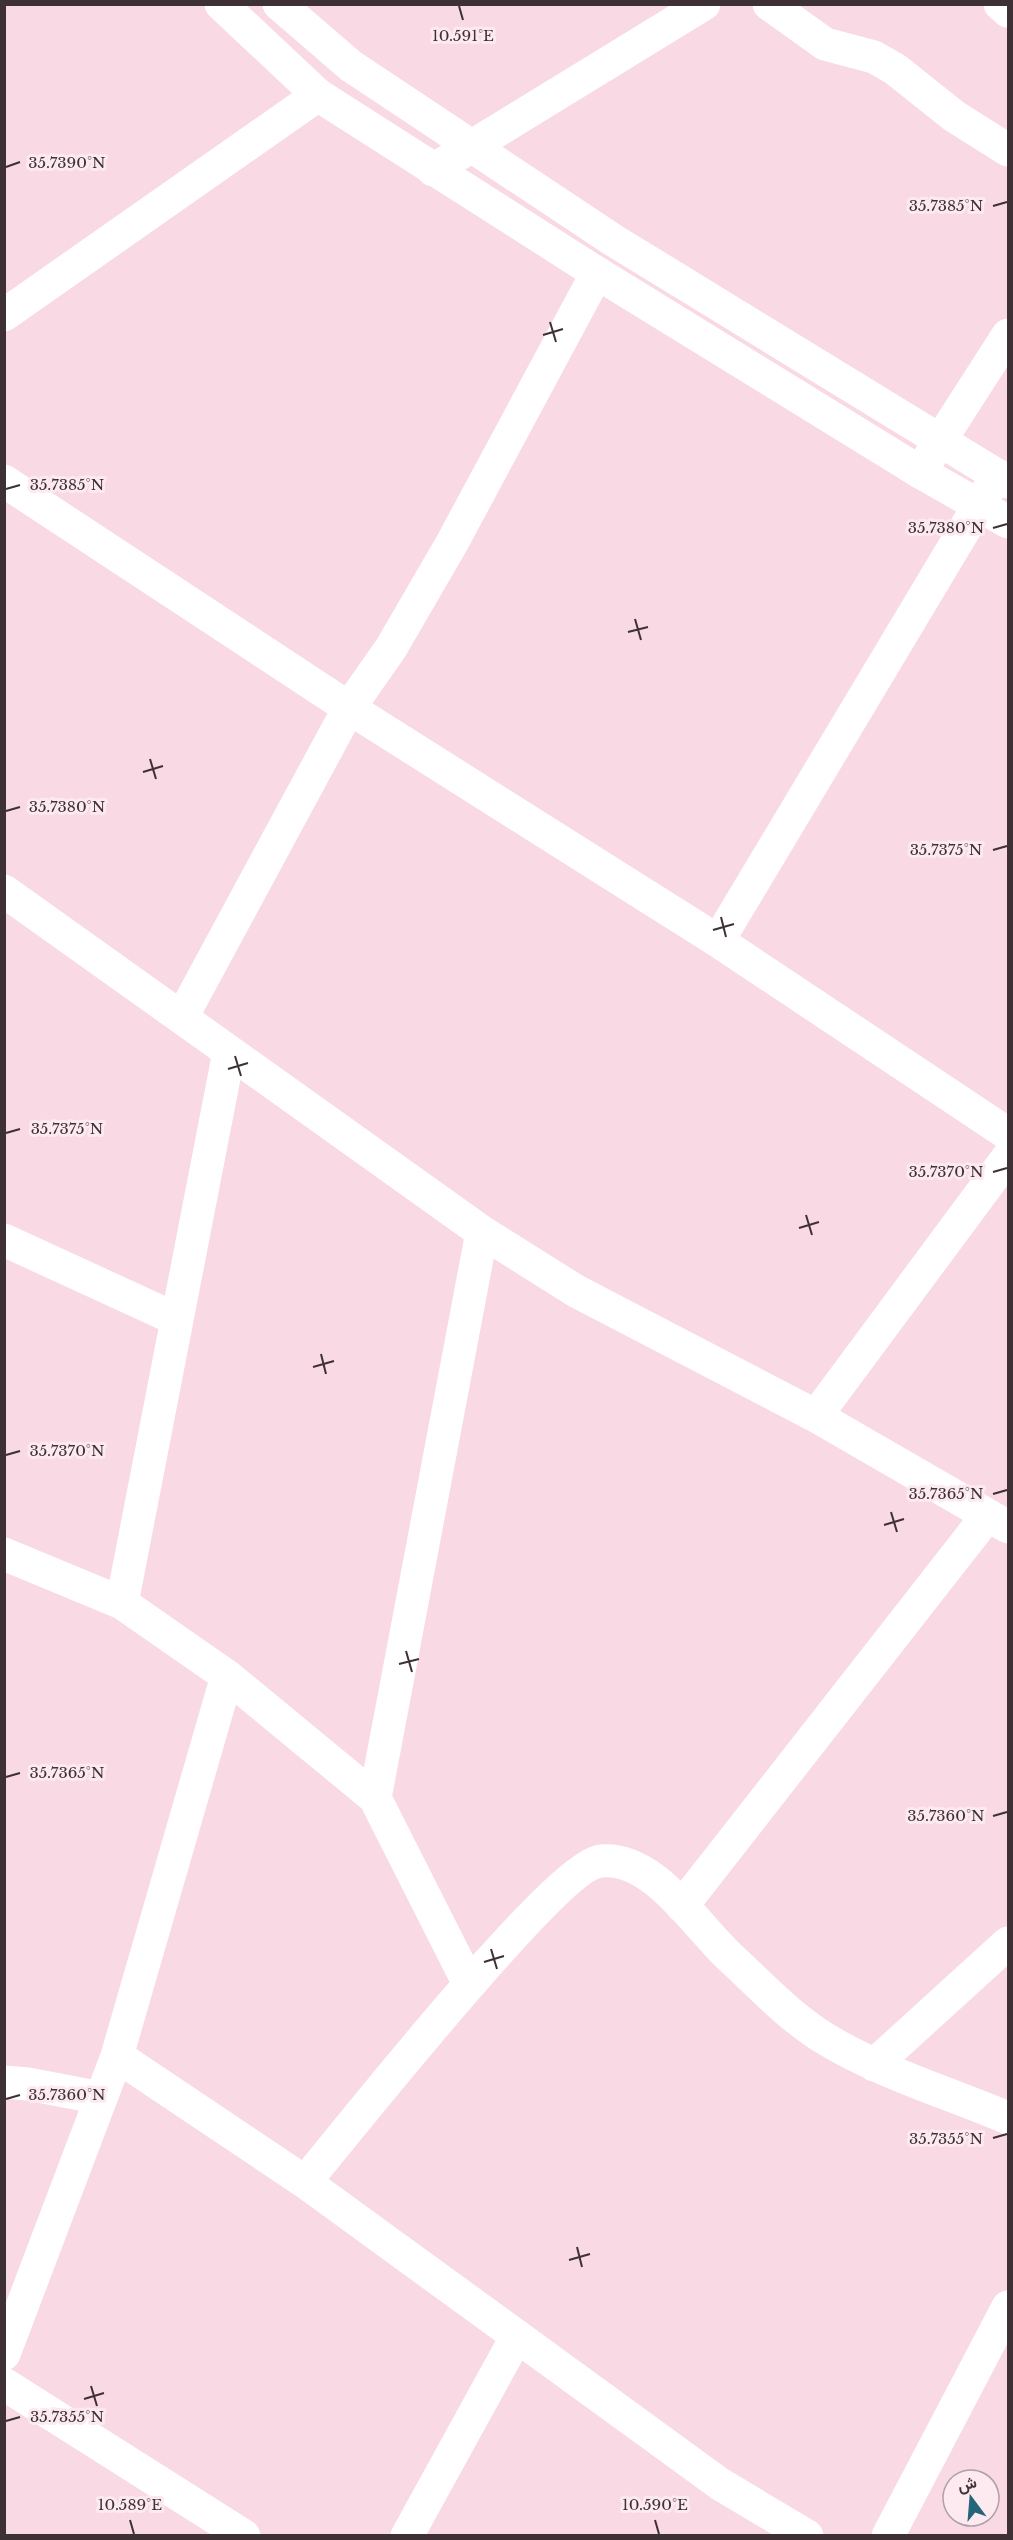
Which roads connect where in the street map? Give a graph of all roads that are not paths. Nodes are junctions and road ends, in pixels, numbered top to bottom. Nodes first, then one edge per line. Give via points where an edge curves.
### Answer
1 (221, 4) edge
2 (279, 4) edge
3 (704, 4) edge
4 (769, 4) edge
5 (1000, 4) edge
6 (1008, 11) edge
7 (318, 95) junction
8 (470, 145) junction
9 (1008, 150) edge
10 (433, 170) junction
11 (597, 273) junction
12 (4, 315) edge
13 (1008, 335) edge
14 (939, 440) junction
15 (920, 472) junction
16 (1003, 479) edge
17 (4, 481) edge
18 (978, 504) junction
19 (1008, 522) edge
20 (349, 708) junction
21 (4, 891) edge
22 (718, 941) junction
23 (182, 1017) junction
24 (229, 1052) junction
25 (1008, 1134) edge
26 (1008, 1157) edge
27 (482, 1232) junction
28 (4, 1240) edge
29 (176, 1319) junction
30 (816, 1416) junction
31 (998, 1521) edge
32 (4, 1554) edge
33 (122, 1603) junction
34 (227, 1676) junction
35 (375, 1798) junction
36 (682, 1906) junction
37 (1008, 1943) edge
38 (469, 1984) junction
39 (117, 2056) junction
40 (874, 2065) junction
41 (4, 2082) edge
42 (101, 2098) junction
43 (1008, 2118) edge
44 (305, 2182) junction
45 (1008, 2307) edge
46 (517, 2336) junction
47 (4, 2354) edge
48 (4, 2384) edge
49 (244, 2535) edge
50 (407, 2535) edge
51 (807, 2535) edge
52 (888, 2535) edge

1 - 7 street
2 - 8 street via 351,66
3 - 8 street
4 - 9 street via 825,44 874,57 895,69 954,117
5 - 6 street
7 - 10 street
7 - 12 street
8 - 10 street
8 - 14 street via 613,240
10 - 11 street
11 - 15 street
11 - 20 street via 452,543 391,648
13 - 14 street
14 - 15 street
14 - 16 street
15 - 18 street
16 - 18 street
17 - 20 street
18 - 19 street
18 - 22 street
20 - 22 street
20 - 23 street
21 - 23 street
22 - 25 street
23 - 24 street
24 - 27 street
24 - 29 street
26 - 30 street
27 - 30 street via 576,1291
27 - 35 street
28 - 29 street
29 - 33 street
30 - 31 street
31 - 36 street
32 - 33 street
33 - 34 street
34 - 35 street
34 - 39 street
35 - 38 street
36 - 38 street via 644,1872 615,1861 598,1861 566,1881
36 - 40 street via 729,1957 800,2021
37 - 40 street
38 - 44 street
39 - 42 street
39 - 44 street
40 - 43 street
41 - 42 street
42 - 47 street
44 - 46 street
45 - 52 street
46 - 50 street
46 - 51 street via 720,2484
48 - 49 street

